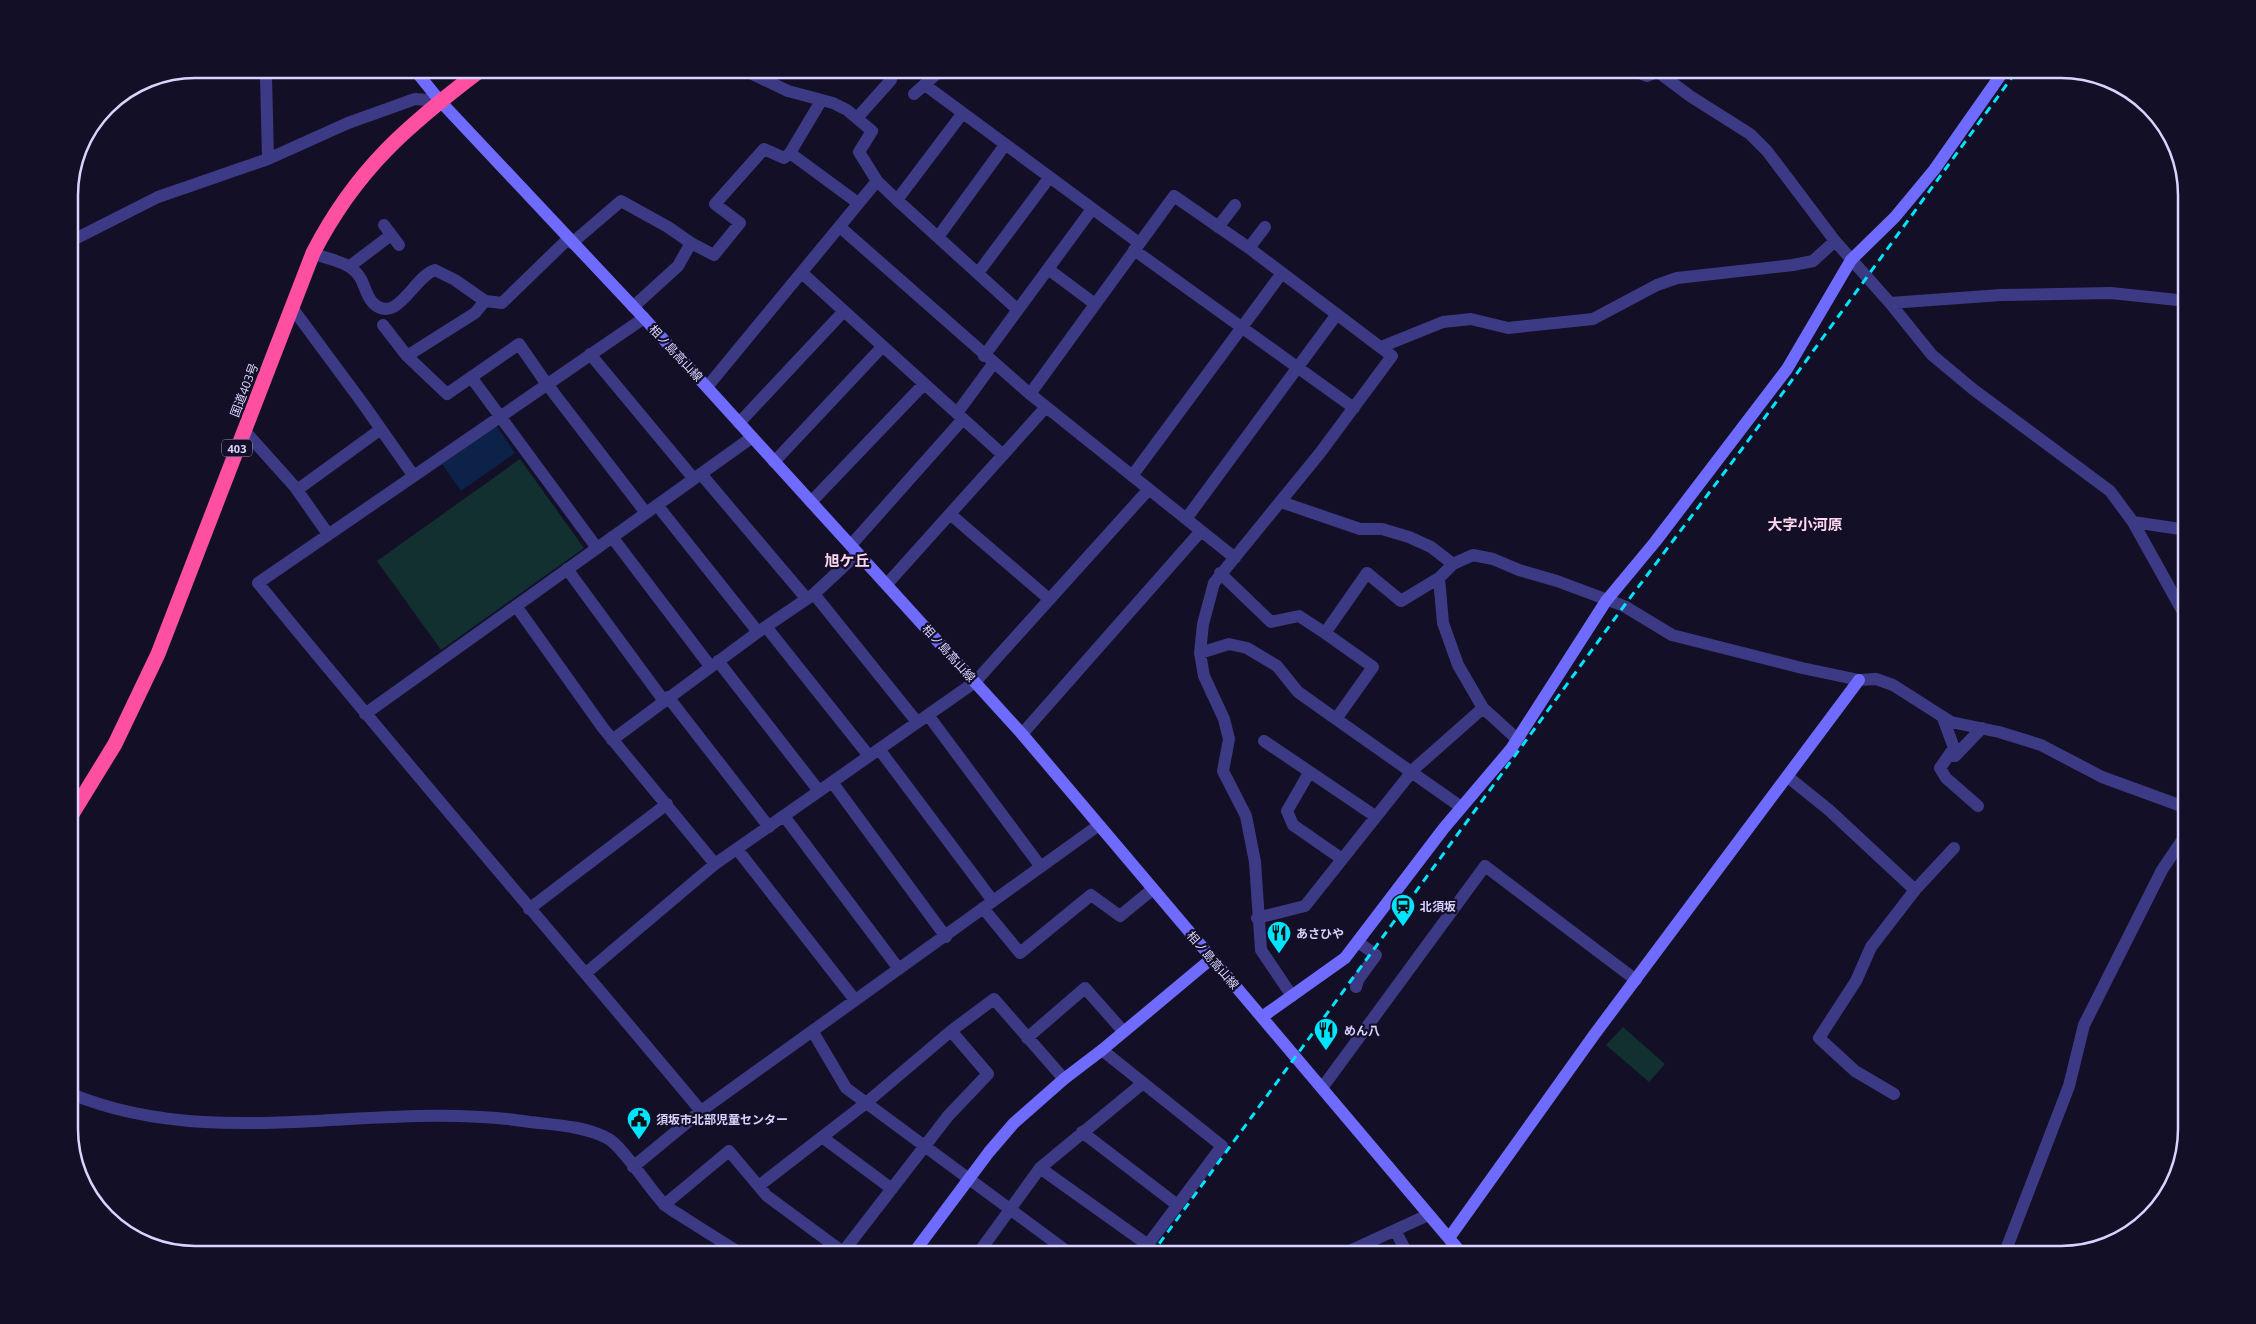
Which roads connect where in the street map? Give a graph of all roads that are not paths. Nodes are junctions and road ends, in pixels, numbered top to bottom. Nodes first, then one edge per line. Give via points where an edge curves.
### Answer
1 (266, 78) edge
2 (421, 78) edge
3 (470, 78) edge
4 (761, 78) edge
5 (932, 78) edge
6 (1668, 78) edge
7 (1999, 78) edge
8 (891, 80) dead end
9 (924, 85) junction
10 (914, 94) dead end
11 (440, 101) junction
12 (821, 101) junction
13 (962, 114) junction
14 (857, 118) junction
15 (1005, 145) junction
16 (790, 153) junction
17 (268, 160) junction
18 (1050, 178) junction
19 (878, 181) junction
20 (896, 200) junction
21 (858, 203) junction
22 (1235, 204) dead end
23 (1092, 209) junction
24 (840, 227) junction
25 (1218, 227) junction
26 (1265, 227) dead end
27 (391, 235) dead end
28 (78, 237) edge
29 (938, 237) junction
30 (570, 241) junction
31 (1835, 241) junction
32 (692, 243) junction
33 (1137, 246) junction
34 (1249, 248) junction
35 (313, 253) junction
36 (1851, 260) junction
37 (350, 266) junction
38 (1048, 269) junction
39 (802, 273) junction
40 (978, 273) junction
41 (1282, 273) junction
42 (2178, 300) edge
43 (485, 301) junction
44 (1890, 303) junction
45 (1095, 304) junction
46 (633, 307) junction
47 (293, 309) junction
48 (1018, 310) junction
49 (844, 311) junction
50 (1337, 314) junction
51 (644, 318) junction
52 (382, 325) dead end
53 (1242, 327) junction
54 (883, 346) junction
55 (1381, 347) junction
56 (590, 354) junction
57 (408, 356) junction
58 (989, 360) junction
59 (1298, 367) junction
60 (471, 377) junction
61 (546, 383) junction
62 (924, 384) junction
63 (707, 387) junction
64 (1030, 394) junction
65 (1046, 407) junction
66 (1354, 408) junction
67 (960, 416) junction
68 (500, 418) junction
69 (739, 423) junction
70 (381, 429) junction
71 (244, 430) junction
72 (751, 438) junction
73 (1003, 455) junction
74 (774, 462) junction
75 (413, 475) junction
76 (1132, 476) junction
77 (698, 477) junction
78 (296, 490) junction
79 (1149, 490) junction
80 (811, 502) junction
81 (1281, 502) junction
82 (657, 506) junction
83 (646, 513) junction
84 (950, 514) junction
85 (1186, 519) junction
86 (2133, 522) junction
87 (2178, 529) edge
88 (1201, 531) junction
89 (328, 534) junction
90 (612, 538) junction
91 (597, 548) junction
92 (854, 549) junction
93 (1235, 558) junction
94 (1453, 564) junction
95 (567, 569) junction
96 (1220, 573) junction
97 (1439, 578) junction
98 (887, 584) junction
99 (810, 596) junction
100 (1049, 599) junction
101 (1606, 601) junction
102 (2178, 603) edge
103 (516, 606) junction
104 (762, 630) junction
105 (1326, 633) junction
106 (1200, 652) junction
107 (714, 664) junction
108 (1859, 680) junction
109 (975, 682) junction
110 (666, 699) junction
111 (1483, 708) junction
112 (365, 714) junction
113 (922, 718) junction
114 (1943, 718) junction
115 (1336, 719) junction
116 (1982, 728) junction
117 (1022, 734) junction
118 (1517, 739) junction
119 (612, 740) junction
120 (1264, 741) dead end
121 (874, 752) junction
122 (1949, 756) junction
123 (1309, 773) junction
124 (1412, 773) junction
125 (1788, 777) junction
126 (832, 782) junction
127 (819, 791) junction
128 (667, 804) junction
129 (78, 805) edge
130 (2178, 805) edge
131 (1978, 806) dead end
132 (1461, 807) junction
133 (784, 816) junction
134 (1375, 816) junction
135 (1099, 825) junction
136 (769, 827) junction
137 (2178, 846) edge
138 (1954, 848) dead end
139 (737, 849) junction
140 (1342, 859) junction
141 (715, 864) junction
142 (1041, 867) junction
143 (1152, 889) junction
144 (1915, 890) junction
145 (988, 904) junction
146 (529, 909) junction
147 (1258, 918) junction
148 (946, 937) junction
149 (1358, 942) junction
150 (1212, 958) junction
151 (900, 969) junction
152 (586, 973) junction
153 (1636, 980) junction
154 (1356, 987) dead end
155 (1292, 996) junction
156 (855, 1000) junction
157 (1262, 1017) junction
158 (951, 1031) junction
159 (1123, 1031) junction
160 (813, 1032) junction
161 (1027, 1038) junction
162 (1102, 1050) junction
163 (1064, 1079) junction
164 (1143, 1083) junction
165 (1322, 1088) junction
166 (1894, 1094) dead end
167 (78, 1097) edge
168 (866, 1102) junction
169 (701, 1111) junction
170 (1082, 1132) junction
171 (822, 1137) junction
172 (925, 1145) junction
173 (633, 1167) junction
174 (1040, 1168) junction
175 (969, 1178) junction
176 (760, 1185) junction
177 (892, 1189) junction
178 (1176, 1204) junction
179 (664, 1205) junction
180 (1010, 1209) junction
181 (1428, 1215) junction
182 (1396, 1232) junction
183 (1449, 1238) junction
184 (729, 1246) edge
185 (834, 1246) edge
186 (851, 1246) edge
187 (919, 1246) edge
188 (985, 1246) edge
189 (1060, 1246) edge
190 (1139, 1246) edge
191 (1147, 1246) edge
192 (1363, 1246) edge
193 (1403, 1246) edge
194 (1456, 1246) edge
195 (2007, 1246) edge

1 - 17 street
2 - 11 street, 相ノ島高山線
3 - 11 highway, 国道403号 / 403
4 - 12 street
5 - 9 street
6 - 31 street via 1750,134 1767,151
7 - 36 street via 1934,170 1895,217
8 - 14 street
9 - 10 street
9 - 13 street
11 - 17 street via 415,99 348,123
11 - 30 street, 相ノ島高山線
11 - 35 highway, 国道403号 / 403 via 384,150 353,186
12 - 14 street via 834,104
12 - 16 street
13 - 15 street
13 - 20 street
14 - 19 street via 872,131 859,152
15 - 18 street
15 - 29 street
16 - 21 street
16 - 32 street via 784,158 764,149 716,204 740,223 718,258
17 - 28 street via 158,197
18 - 23 street
18 - 40 street
19 - 20 street
19 - 21 street
20 - 29 street
21 - 24 street
22 - 25 street
23 - 33 street
23 - 38 street
24 - 39 street
24 - 58 street
25 - 33 street via 1174,196
25 - 34 street
26 - 34 street
27 - 37 street
29 - 40 street
30 - 32 street via 621,201
30 - 43 street via 502,302
30 - 46 street, 相ノ島高山線
31 - 36 street
31 - 55 street via 1813,260 1793,265 1677,278 1593,319 1508,328 1471,319 1443,322
32 - 46 street via 678,266
33 - 45 street
33 - 53 street
34 - 41 street
35 - 37 street
35 - 47 highway, 国道403号 / 403
36 - 44 street
36 - 101 street via 1787,369
37 - 43 street via 362,280 371,302 380,309 389,310 399,305 427,272 435,270
38 - 45 street
38 - 48 street
39 - 49 street
39 - 63 street
40 - 48 street
41 - 50 street
41 - 53 street
42 - 44 street via 2111,293 2001,295
43 - 57 street via 474,313
44 - 86 street via 1932,355 2110,491
45 - 64 street
46 - 51 street, 相ノ島高山線
47 - 70 street
47 - 71 highway, 国道403号 / 403
48 - 58 street
49 - 54 street
49 - 69 street
50 - 55 street
50 - 59 street
51 - 56 street
51 - 63 street, 相ノ島高山線
52 - 57 street
53 - 59 street
53 - 76 street
54 - 62 street
54 - 74 street
55 - 66 street via 1392,356
56 - 61 street
56 - 77 street
57 - 60 street via 447,394
58 - 64 street
58 - 67 street
59 - 66 street
59 - 85 street
60 - 61 street via 519,344
60 - 68 street
61 - 68 street
61 - 83 street
62 - 67 street
62 - 80 street
63 - 69 street, 相ノ島高山線
64 - 65 street
65 - 73 street
65 - 76 street
66 - 81 street
67 - 73 street
67 - 92 street
68 - 75 street
68 - 91 street
69 - 72 street, 相ノ島高山線
70 - 75 street
70 - 78 street
71 - 78 street
71 - 129 highway, 国道403号 / 403 via 158,654 115,744
72 - 74 street, 相ノ島高山線
72 - 77 street
73 - 84 street
74 - 80 street, 相ノ島高山線
75 - 89 street
76 - 79 street
77 - 82 street
77 - 99 street
78 - 89 street
79 - 85 street
79 - 100 street
80 - 92 street, 相ノ島高山線
81 - 93 street
81 - 94 street via 1360,529 1382,529 1409,537 1431,547
82 - 83 street
82 - 104 street
83 - 90 street
84 - 98 street
84 - 100 street
85 - 88 street
86 - 87 street
86 - 102 street
88 - 93 street
88 - 117 street
89 - 112 street via 258,583
90 - 91 street
90 - 107 street
91 - 95 street
92 - 98 street, 相ノ島高山線
92 - 99 street
93 - 96 street
94 - 97 street
94 - 101 street via 1473,555 1494,559
95 - 103 street
95 - 110 street
96 - 105 street via 1271,622 1299,616
96 - 106 street via 1208,601
97 - 105 street via 1401,601 1368,574
97 - 111 street via 1443,623 1458,665
98 - 109 street, 相ノ島高山線
99 - 104 street
99 - 113 street
100 - 109 street
101 - 108 street via 1624,606 1672,636
101 - 118 street
103 - 112 street
103 - 119 street
104 - 107 street
104 - 121 street
105 - 115 street via 1373,667
106 - 115 street via 1229,644 1247,648 1277,666 1298,692
106 - 147 street via 1204,676 1224,719 1229,739 1222,771 1246,816 1255,862
107 - 110 street
107 - 127 street
108 - 114 street via 1876,679 1893,685
108 - 125 street
109 - 113 street
109 - 117 street, 相ノ島高山線
110 - 119 street
110 - 136 street
111 - 118 street
111 - 124 street
112 - 146 street
113 - 121 street
113 - 142 street
114 - 116 street
114 - 122 street via 1954,748
115 - 124 street
116 - 122 street via 1955,756
116 - 130 street via 2041,745 2102,777
117 - 135 street, 相ノ島高山線
118 - 132 street
119 - 128 street
120 - 123 street
121 - 126 street
121 - 145 street
122 - 131 street via 1940,768 1946,778
123 - 134 street
123 - 140 street via 1287,811 1293,825
124 - 132 street
124 - 134 street
125 - 144 street via 1829,810
125 - 153 street
126 - 127 street
126 - 148 street
127 - 133 street
128 - 141 street
128 - 146 street
132 - 149 street
133 - 136 street
133 - 151 street
134 - 140 street
135 - 142 street
135 - 143 street, 相ノ島高山線
136 - 139 street
137 - 195 street via 2162,870 2084,1025 2069,1086
138 - 144 street
139 - 141 street
139 - 156 street
140 - 147 street via 1305,906
141 - 152 street
142 - 145 street
143 - 145 street via 1120,916 1091,895 1020,952
143 - 150 street, 相ノ島高山線
144 - 166 street via 1871,947 1856,981 1819,1038 1855,1071
145 - 148 street
146 - 152 street
147 - 155 street via 1261,950
148 - 151 street
149 - 154 street via 1376,955
149 - 155 street via 1345,958
150 - 157 street, 相ノ島高山線
150 - 159 street
151 - 156 street
152 - 169 street
153 - 165 street via 1485,866
153 - 183 street
155 - 157 street
156 - 160 street
157 - 165 street, 相ノ島高山線
158 - 161 street via 994,999
158 - 168 street
158 - 172 street via 988,1074
159 - 161 street via 1085,988
159 - 162 street
160 - 168 street via 846,1088
160 - 169 street
161 - 163 street
162 - 163 street
162 - 164 street
163 - 175 street via 1014,1123
164 - 170 street
164 - 178 street via 1222,1146
165 - 181 street, 相ノ島高山線
167 - 173 street via 134,1114 216,1124 443,1114 511,1119 588,1130 610,1139
168 - 171 street
168 - 172 street
169 - 173 street
170 - 174 street
170 - 178 street
171 - 176 street
171 - 177 street
172 - 175 street
172 - 177 street
173 - 179 street
174 - 180 street
174 - 190 street
175 - 180 street
175 - 187 street
176 - 179 street via 728,1151
176 - 185 street via 767,1196
177 - 186 street
178 - 191 street
179 - 184 street
180 - 188 street
180 - 189 street
181 - 182 street
181 - 183 street, 相ノ島高山線
182 - 192 street
182 - 193 street
183 - 194 street, 相ノ島高山線

